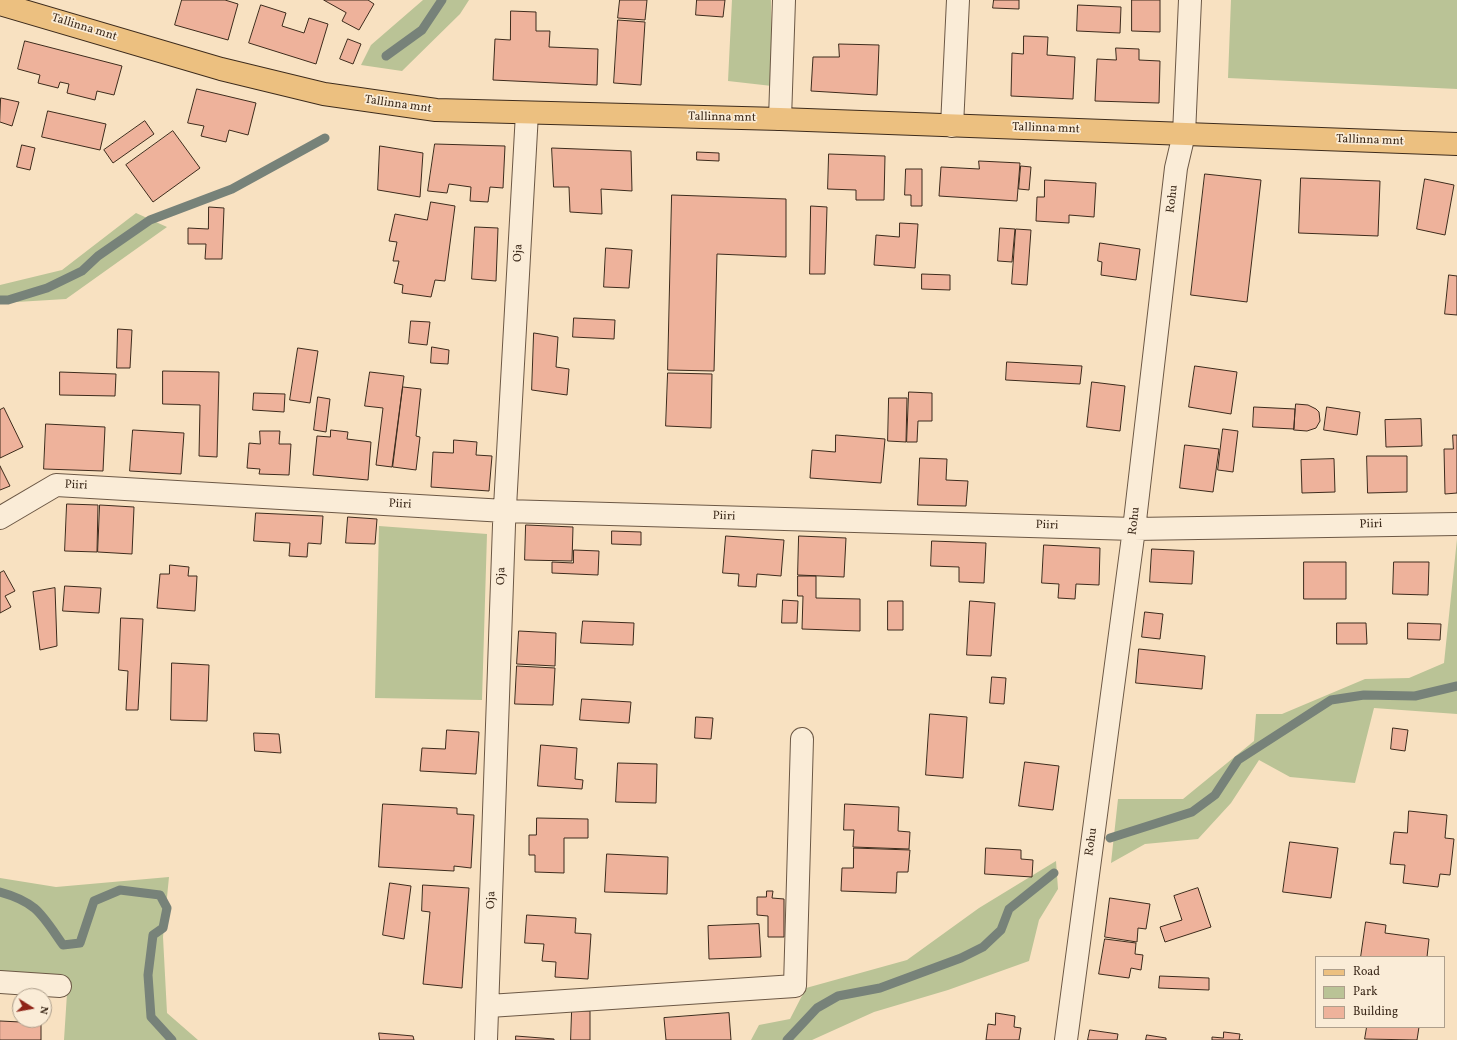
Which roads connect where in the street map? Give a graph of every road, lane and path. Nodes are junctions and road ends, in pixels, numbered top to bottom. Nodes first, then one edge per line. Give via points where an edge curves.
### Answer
1 (784, 0) edge
2 (958, 0) edge
3 (1190, 0) edge
4 (0, 4) edge
5 (527, 113) junction
6 (780, 119) junction
7 (952, 126) junction
8 (1184, 134) junction
9 (1457, 144) edge
10 (505, 511) junction
11 (0, 518) edge
12 (1457, 524) edge
13 (1134, 529) junction
14 (802, 739) dead end
15 (0, 982) edge
16 (60, 986) dead end
17 (489, 1006) junction
18 (486, 1040) edge
19 (1066, 1040) edge

1 - 6 street
2 - 7 street
3 - 8 street, Rohu
4 - 5 main road, Tallinna mnt via 206,64 324,94 436,110
5 - 6 main road, Tallinna mnt
5 - 10 street, Oja
6 - 7 main road, Tallinna mnt
7 - 8 main road, Tallinna mnt
8 - 9 main road, Tallinna mnt
8 - 13 street, Rohu via 1176,168
10 - 11 street, Piiri via 56,485
10 - 13 street, Piiri
10 - 17 street, Oja
12 - 13 street, Piiri
13 - 19 street, Rohu
14 - 17 street via 795,986
15 - 16 street
17 - 18 street, Oja

